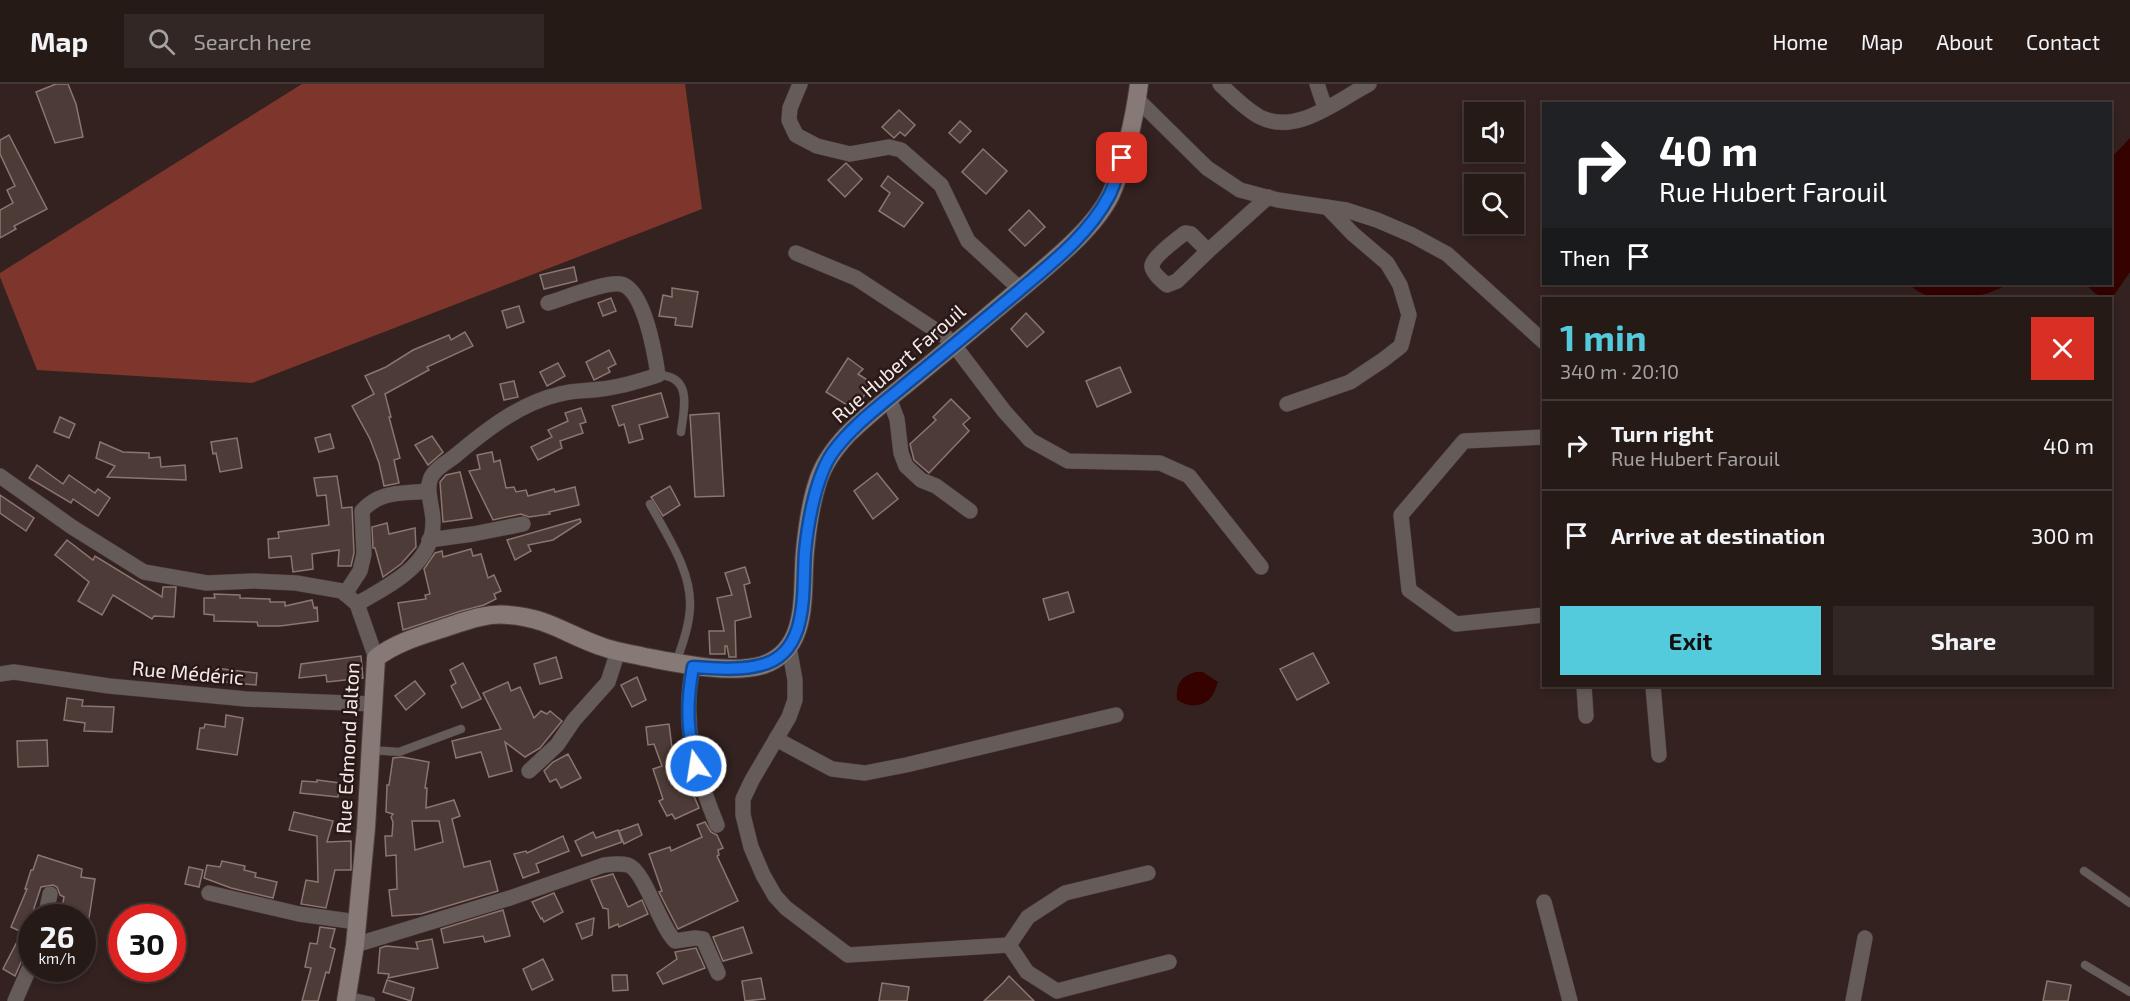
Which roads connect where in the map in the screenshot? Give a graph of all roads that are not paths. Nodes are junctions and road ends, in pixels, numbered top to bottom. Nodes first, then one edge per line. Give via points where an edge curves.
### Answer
1 (801, 84) edge
2 (1220, 84) edge
3 (1317, 84) edge
4 (1368, 84) edge
5 (1138, 91) edge
6 (1325, 108) junction
7 (1268, 197) junction
8 (1327, 207) junction
9 (1208, 251) dead end
10 (796, 253) dead end
11 (1020, 289) junction
12 (548, 303) dead end
13 (1542, 340) edge
14 (954, 345) junction
15 (658, 375) junction
16 (890, 398) junction
17 (1287, 404) dead end
18 (681, 432) dead end
19 (1542, 437) edge
20 (0, 476) edge
21 (429, 491) junction
22 (650, 504) dead end
23 (970, 511) dead end
24 (523, 524) dead end
25 (429, 540) junction
26 (1262, 567) dead end
27 (345, 594) junction
28 (357, 604) junction
29 (1542, 615) edge
30 (789, 647) junction
31 (618, 651) junction
32 (376, 658) junction
33 (685, 665) junction
34 (0, 674) edge
35 (1584, 687) edge
36 (1653, 687) edge
37 (374, 704) junction
38 (1116, 715) dead end
39 (1586, 716) dead end
40 (461, 729) dead end
41 (776, 740) junction
42 (371, 750) junction
43 (1659, 755) dead end
44 (529, 771) dead end
45 (717, 825) dead end
46 (2084, 871) dead end
47 (1148, 873) dead end
48 (209, 893) dead end
49 (50, 894) dead end
50 (1544, 902) dead end
51 (2130, 903) edge
52 (48, 904) edge
53 (357, 922) junction
54 (1865, 938) dead end
55 (355, 945) junction
56 (1009, 945) junction
57 (1168, 962) dead end
58 (2085, 965) dead end
59 (718, 973) dead end
60 (23, 982) edge
61 (2130, 992) edge
62 (346, 998) edge
63 (15, 1001) edge
64 (371, 1001) edge
65 (1570, 1001) edge
66 (1852, 1001) edge

1 - 11 street via 790,108 789,120 796,135 817,146 850,154 889,147 901,150 941,185 968,241
2 - 6 street via 1262,118 1284,123
3 - 6 street
4 - 6 street
5 - 7 street via 1208,168 1240,190
5 - 11 street, Rue Hubert Farouil via 1110,195 1063,253
7 - 8 street
7 - 9 street
8 - 13 street via 1377,220 1447,254
8 - 17 street via 1387,263 1400,285 1409,315 1401,346 1383,360 1350,382
10 - 14 street via 856,278
11 - 14 street, Rue Hubert Farouil
12 - 15 street via 607,285 626,285 642,310
14 - 16 street, Rue Hubert Farouil
14 - 26 street via 1030,440 1068,461 1160,463 1190,476
15 - 18 lane via 666,375 682,386 685,395
15 - 21 street via 603,389 561,393 507,416 432,474
16 - 23 street via 906,466
16 - 30 street, Rue Hubert Farouil via 846,436 817,482 805,550 798,631
19 - 29 street via 1464,441 1401,515 1409,590 1456,624
20 - 27 street via 144,572 207,583 296,583
21 - 25 street via 433,522
21 - 27 street via 370,501 362,511 364,554 360,571
22 - 33 lane via 688,582
24 - 25 street
25 - 28 street via 414,567
27 - 28 street
28 - 32 street, Rue Edmond Jalton
30 - 33 street via 762,665
30 - 41 street via 795,700
31 - 32 street via 542,621 506,614 474,618 415,637
31 - 33 street
31 - 44 street via 613,672 602,691 557,745
32 - 37 street, Rue Edmond Jalton
33 - 45 street via 689,739
34 - 37 street, Rue Médéric via 14,672 246,699
35 - 39 street
36 - 43 street
37 - 42 street, Rue Edmond Jalton
38 - 41 street via 866,773 832,769
40 - 42 lane via 399,752
41 - 56 street via 743,799 743,815 762,875 786,908 848,955
42 - 53 street, Rue Edmond Jalton
46 - 51 lane
47 - 56 street via 1065,893 1028,917
48 - 53 street via 298,914
49 - 52 street
50 - 65 street
53 - 55 street, Rue Edmond Jalton
54 - 66 street
55 - 59 street via 604,865 618,864 639,874 675,941 703,939
55 - 62 street, Rue Edmond Jalton
56 - 57 street via 1027,972 1057,991
58 - 61 lane
60 - 63 street
62 - 64 lane

